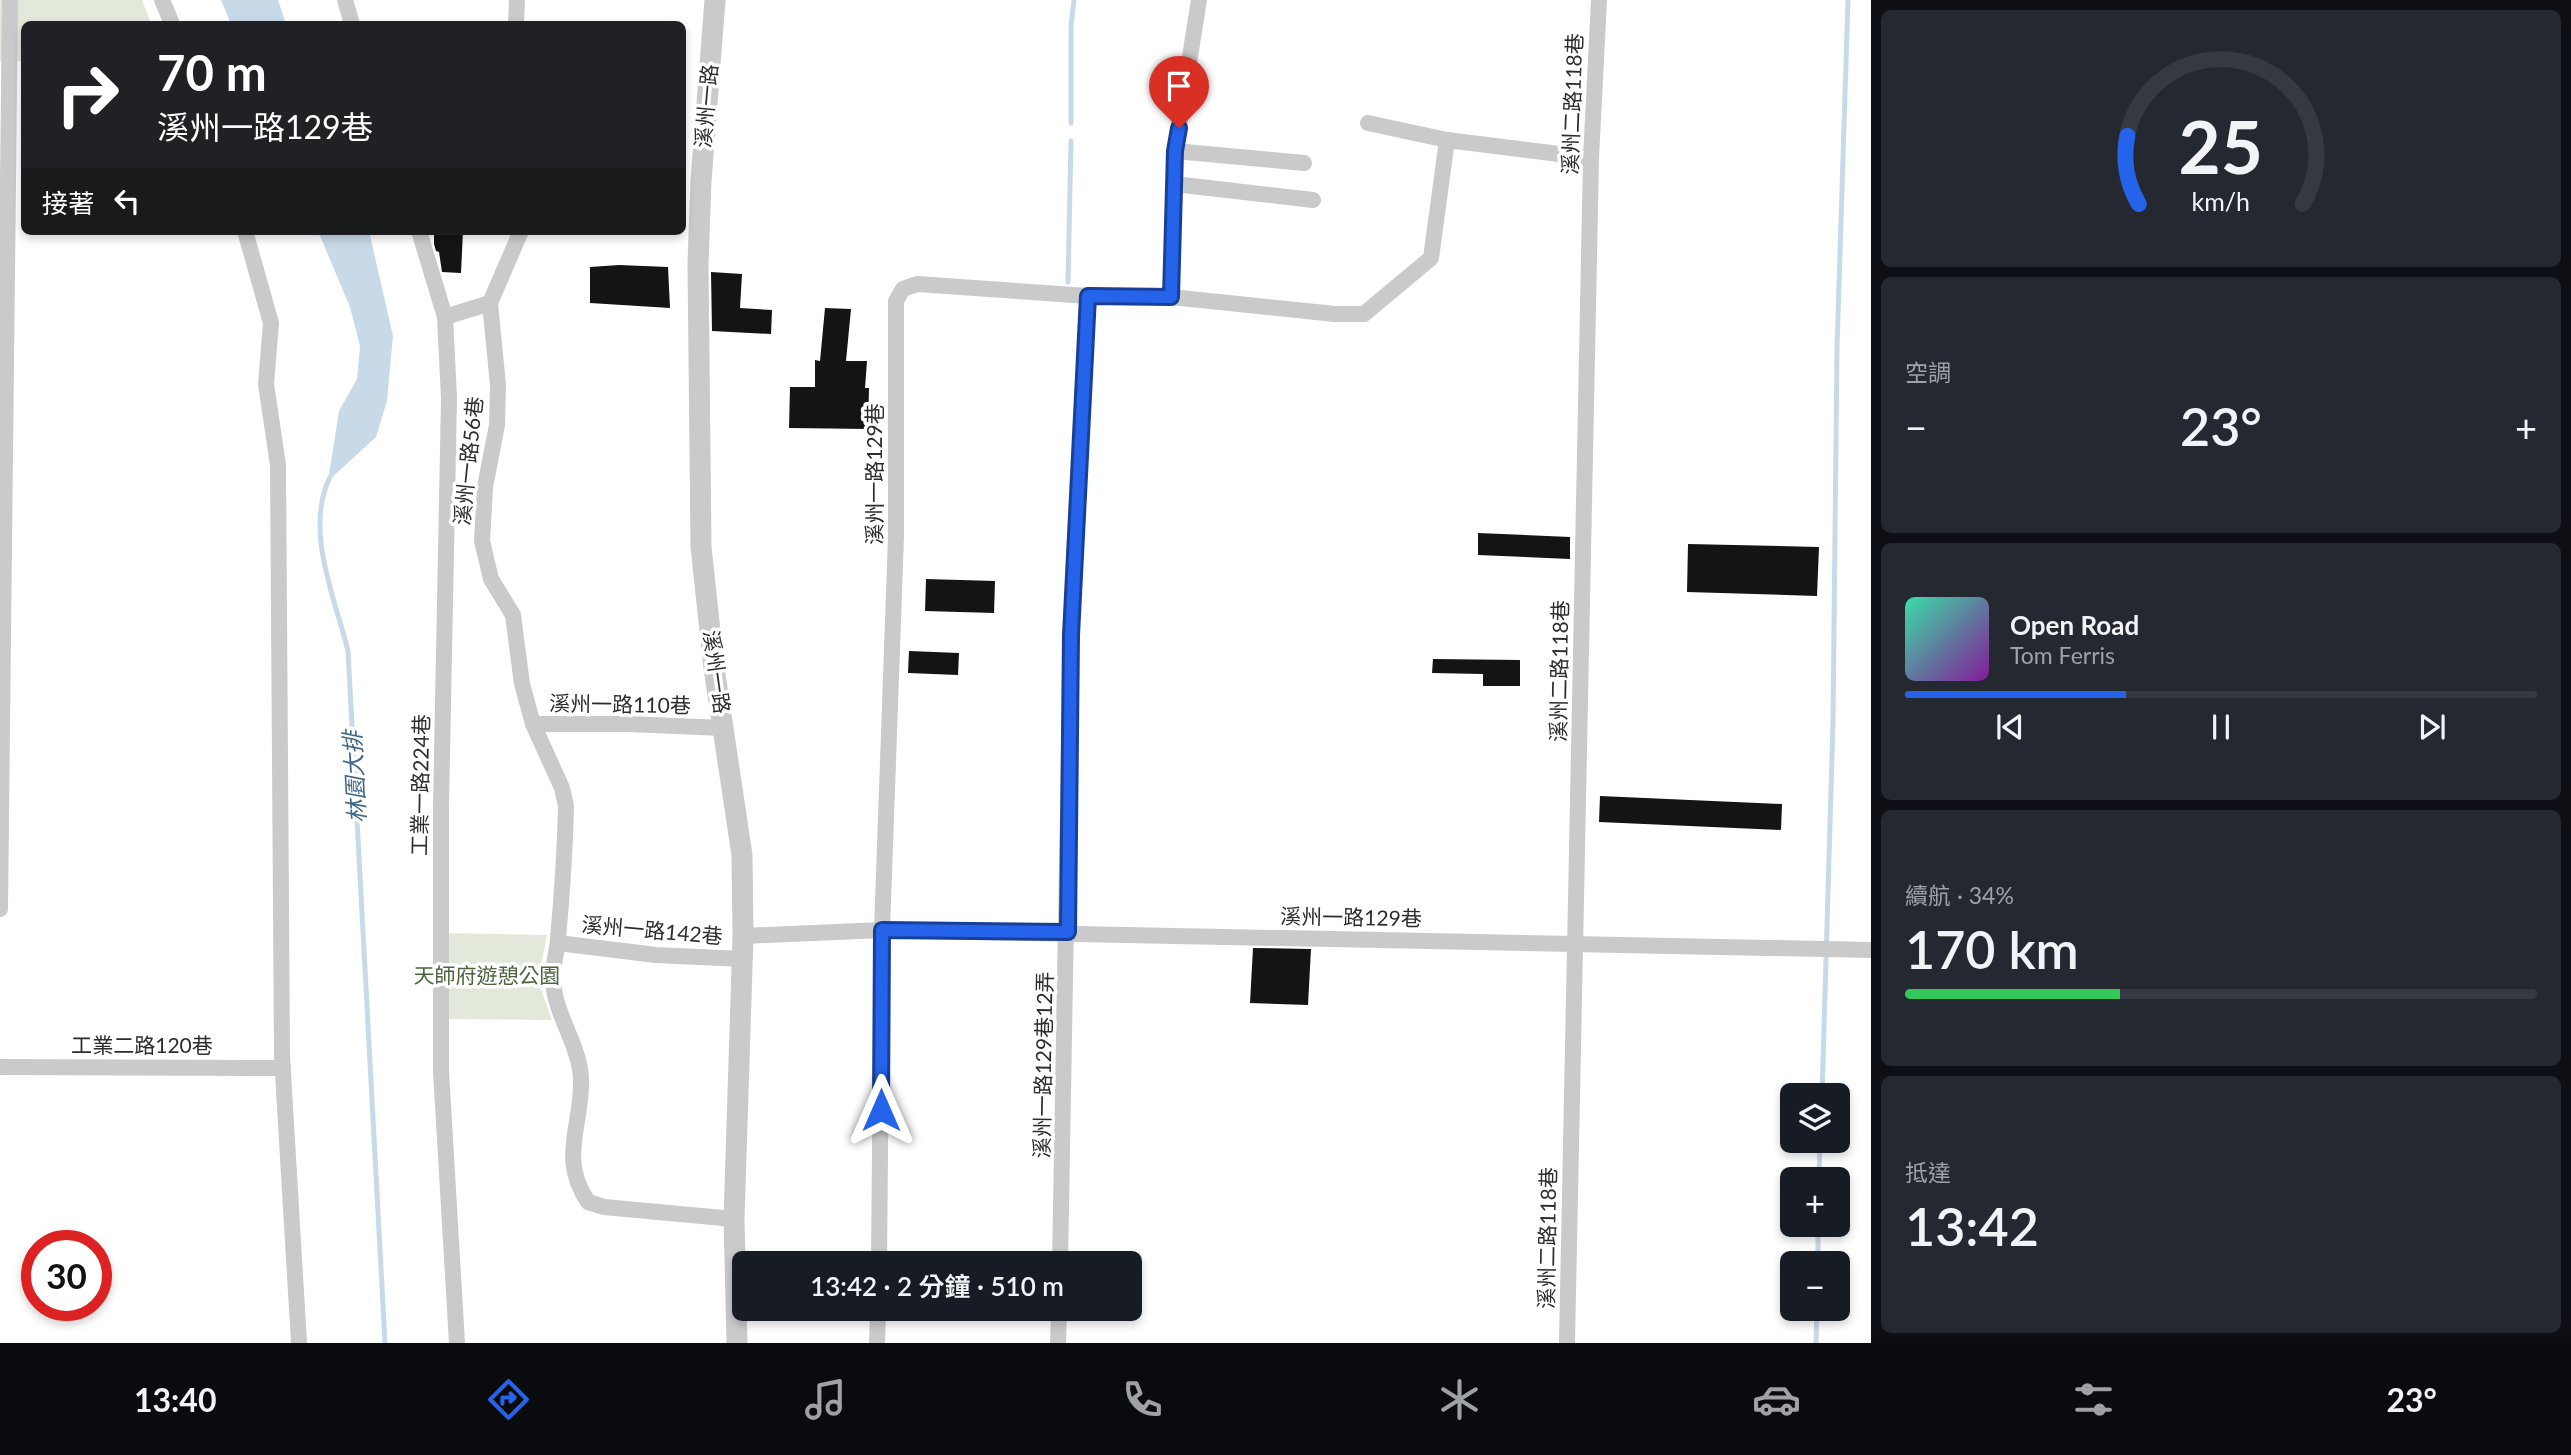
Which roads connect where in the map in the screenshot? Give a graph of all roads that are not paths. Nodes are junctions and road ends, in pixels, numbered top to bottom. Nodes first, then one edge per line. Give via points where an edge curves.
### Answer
1 (10, 0) edge
2 (162, 0) edge
3 (345, 0) edge
4 (517, 0) edge
5 (715, 0) edge
6 (1199, 0) edge
7 (1599, 0) edge
8 (171, 21) edge
9 (351, 21) edge
10 (516, 21) edge
11 (1368, 123) dead end
12 (1447, 141) junction
13 (1175, 151) junction
14 (1591, 158) junction
15 (1304, 163) dead end
16 (1174, 184) junction
17 (1313, 200) dead end
18 (691, 213) edge
19 (246, 235) edge
20 (420, 235) edge
21 (519, 235) edge
22 (1088, 296) junction
23 (1171, 297) junction
24 (490, 303) junction
25 (445, 317) junction
26 (533, 724) junction
27 (723, 728) junction
28 (0, 909) edge
29 (882, 930) junction
30 (1068, 932) junction
31 (743, 936) junction
32 (558, 943) junction
33 (1575, 944) junction
34 (1871, 950) edge
35 (742, 959) junction
36 (0, 1067) edge
37 (283, 1068) junction
38 (734, 1219) junction
39 (879, 1251) edge
40 (1060, 1251) edge
41 (878, 1321) edge
42 (1059, 1321) edge
43 (299, 1343) edge
44 (457, 1343) edge
45 (737, 1343) edge
46 (877, 1343) edge
47 (1058, 1343) edge
48 (1567, 1343) edge

1 - 28 street
2 - 8 street
3 - 9 street
4 - 10 street
5 - 18 street, 溪州一路
6 - 13 street
7 - 14 street, 溪州二路118巷
11 - 12 street
12 - 14 street
12 - 23 street, 溪州一路129巷 via 1430,258 1364,314
13 - 15 street
13 - 16 street
14 - 33 street, 溪州二路118巷
16 - 17 street
16 - 23 street
18 - 27 street, 溪州一路 via 701,547
19 - 37 street via 271,323 266,384 278,465
20 - 25 street, 工業一路224巷
21 - 24 street
22 - 23 street, 溪州一路129巷
22 - 29 street, 溪州一路129巷 via 917,285 903,289 896,301 896,536
22 - 30 street, 溪州一路129巷12弄 via 1071,635
24 - 25 street
24 - 26 street, 溪州一路56巷 via 497,425 485,487 482,541 491,579 513,615 522,684
25 - 44 street, 工業一路224巷 via 449,398 441,1071
26 - 27 street, 溪州一路110巷
26 - 32 street, 溪州一路110巷 via 566,806
27 - 31 street, 溪州一路 via 742,855
29 - 30 street, 溪州一路129巷
29 - 31 street, 溪州一路129巷
29 - 39 street
30 - 33 street, 溪州一路129巷
30 - 40 street, 溪州一路129巷12弄
31 - 35 street, 溪州一路
32 - 35 street, 溪州一路142巷
32 - 38 street, 溪州一路110巷 via 552,981 581,1079 572,1144 579,1189 588,1202 604,1207
33 - 34 street, 溪州一路129巷
33 - 48 street, 溪州二路118巷
35 - 38 street, 溪州一路
36 - 37 street, 工業二路120巷
37 - 43 street
38 - 45 street, 溪州一路
41 - 46 street
42 - 47 street

